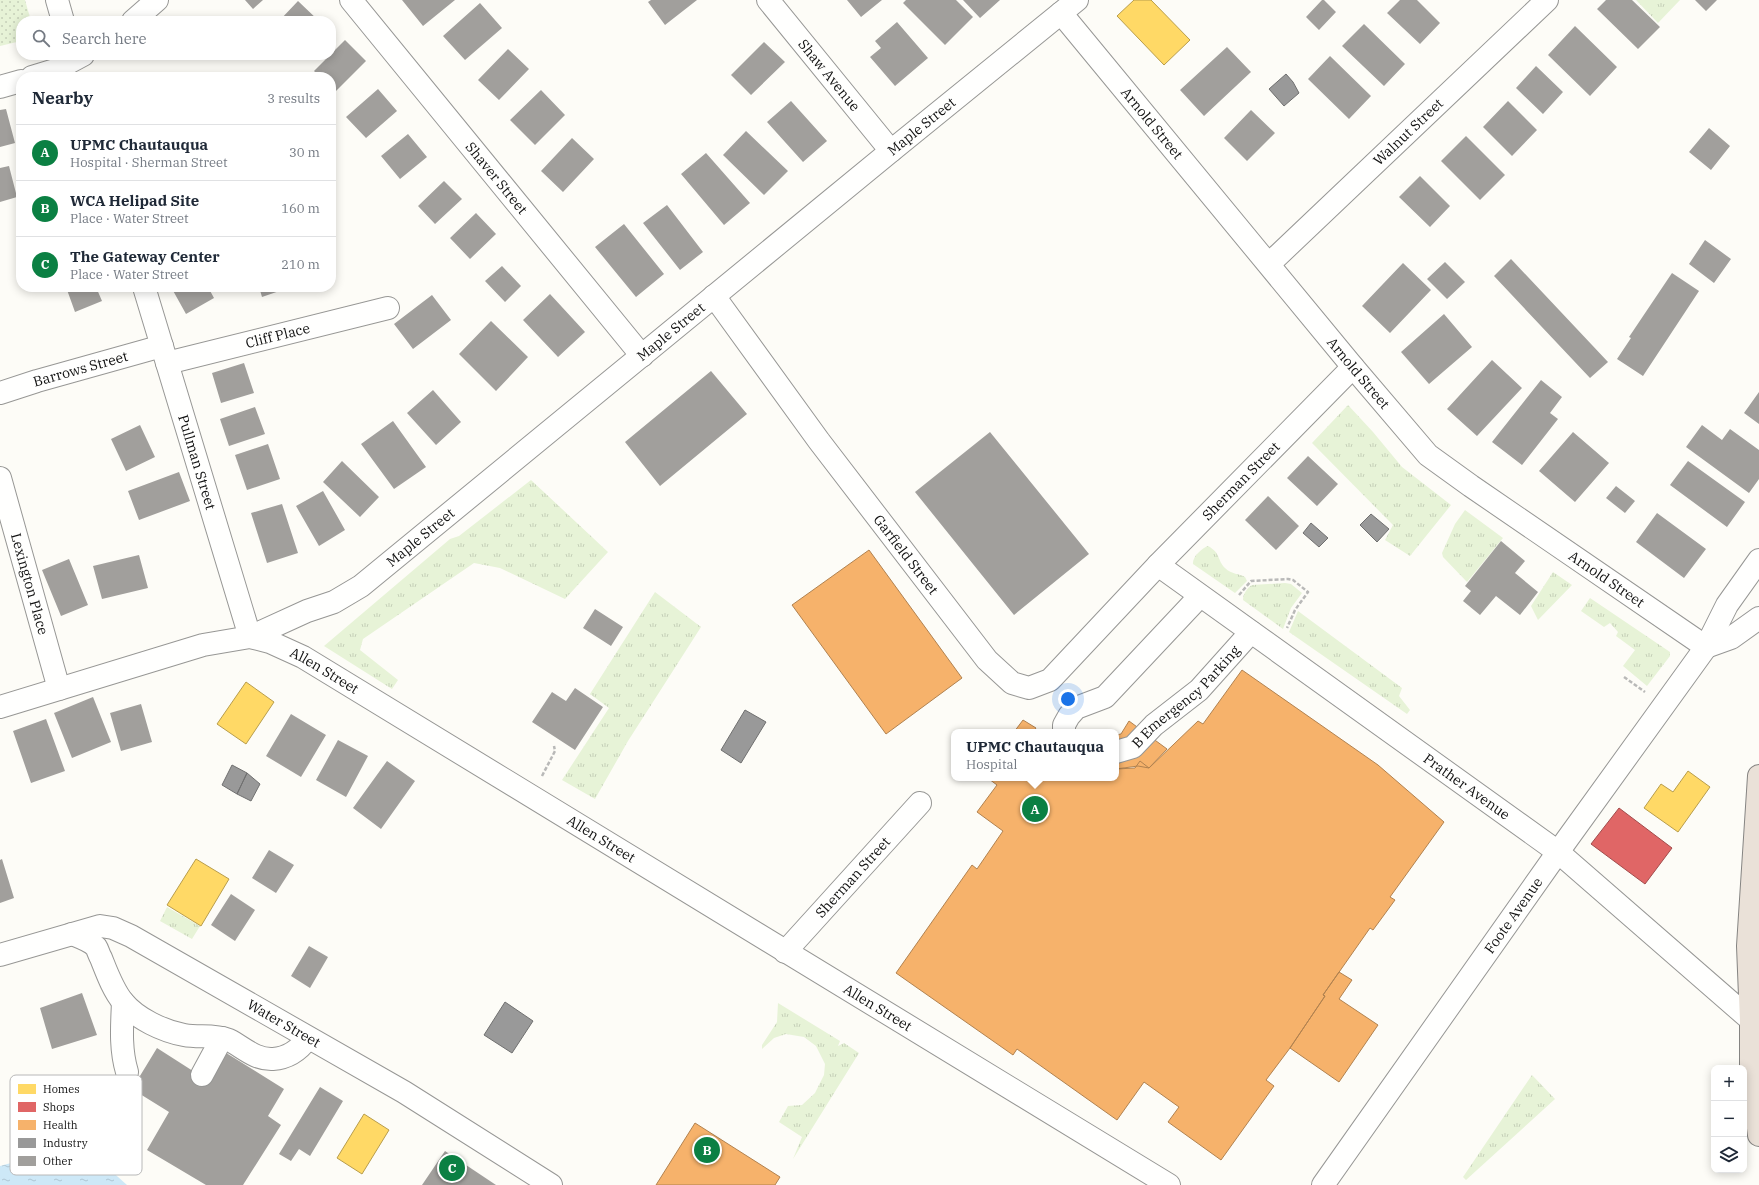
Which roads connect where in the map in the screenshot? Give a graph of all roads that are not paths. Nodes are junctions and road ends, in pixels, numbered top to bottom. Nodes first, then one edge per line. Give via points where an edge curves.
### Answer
1 (56, 0) edge
2 (157, 0) edge
3 (350, 0) edge
4 (768, 0) edge
5 (1547, 0) edge
6 (1069, 7) edge
7 (61, 16) edge
8 (139, 16) edge
9 (78, 62) edge
10 (48, 72) edge
11 (16, 82) edge
12 (0, 87) edge
13 (891, 151) junction
14 (1269, 264) junction
15 (145, 292) edge
16 (714, 296) junction
17 (388, 308) dead end
18 (164, 355) junction
19 (642, 356) junction
20 (1353, 367) junction
21 (0, 393) edge
22 (0, 478) edge
23 (1759, 560) edge
24 (1158, 566) junction
25 (1129, 596) joint
26 (1200, 596) junction
27 (1759, 618) edge
28 (1251, 632) junction
29 (250, 637) junction
30 (1706, 647) junction
31 (60, 690) junction
32 (0, 707) edge
33 (1064, 729) edge
34 (1119, 751) edge
35 (1759, 776) edge
36 (920, 803) dead end
37 (1558, 852) junction
38 (72, 934) junction
39 (785, 952) junction
40 (0, 955) edge
41 (123, 1002) junction
42 (1755, 1024) edge
43 (222, 1038) junction
44 (308, 1038) junction
45 (127, 1072) dead end
46 (202, 1075) dead end
47 (1759, 1135) edge
48 (551, 1185) edge
49 (1169, 1185) edge
50 (1323, 1185) edge

1 - 7 street
2 - 8 street
3 - 19 street, Shaver Street
4 - 13 street, Shaw Avenue
5 - 14 street, Walnut Street
6 - 13 street, Maple Street
6 - 14 street, Arnold Street via 1075,31
9 - 10 street
11 - 12 street
13 - 16 street, Maple Street
14 - 20 street, Arnold Street
15 - 18 street, Pullman Street
16 - 19 street, Maple Street
16 - 25 street, Garfield Street via 819,441 987,660 1012,683 1029,688 1050,680
17 - 18 street, Cliff Place
18 - 21 street, Barrows Street via 37,380
18 - 29 street, Pullman Street
19 - 29 street, Maple Street via 361,586 334,602 307,611
20 - 24 street, Sherman Street
20 - 30 street, Arnold Street via 1428,455
22 - 31 street, Lexington Place
23 - 30 street, Foote Avenue via 1728,605
24 - 25 street, Sherman Street
24 - 26 street, Prather Avenue
26 - 28 street, Prather Avenue
26 - 33 street via 1105,697 1076,708 1069,716
27 - 30 street via 1731,638
28 - 34 street, B Emergency Parking via 1199,690 1154,726 1133,747
28 - 37 street, Prather Avenue
29 - 31 street, Allen Street via 203,645
29 - 39 street, Allen Street via 294,652
30 - 37 street, Foote Avenue
31 - 32 street, Allen Street
35 - 42 highway via 1748,946
36 - 39 street, Sherman Street
37 - 42 street, Prather Avenue
37 - 50 street, Foote Avenue
38 - 40 street, Water Street
38 - 41 street via 96,946 111,982
38 - 44 street, Water Street via 100,926 113,928
39 - 49 street, Allen Street
41 - 43 street via 140,1017 162,1028 185,1035
41 - 45 street via 122,1036
42 - 47 highway via 1751,1077
43 - 44 street via 262,1058 274,1059 296,1051
43 - 46 street
44 - 48 street, Water Street via 404,1092

